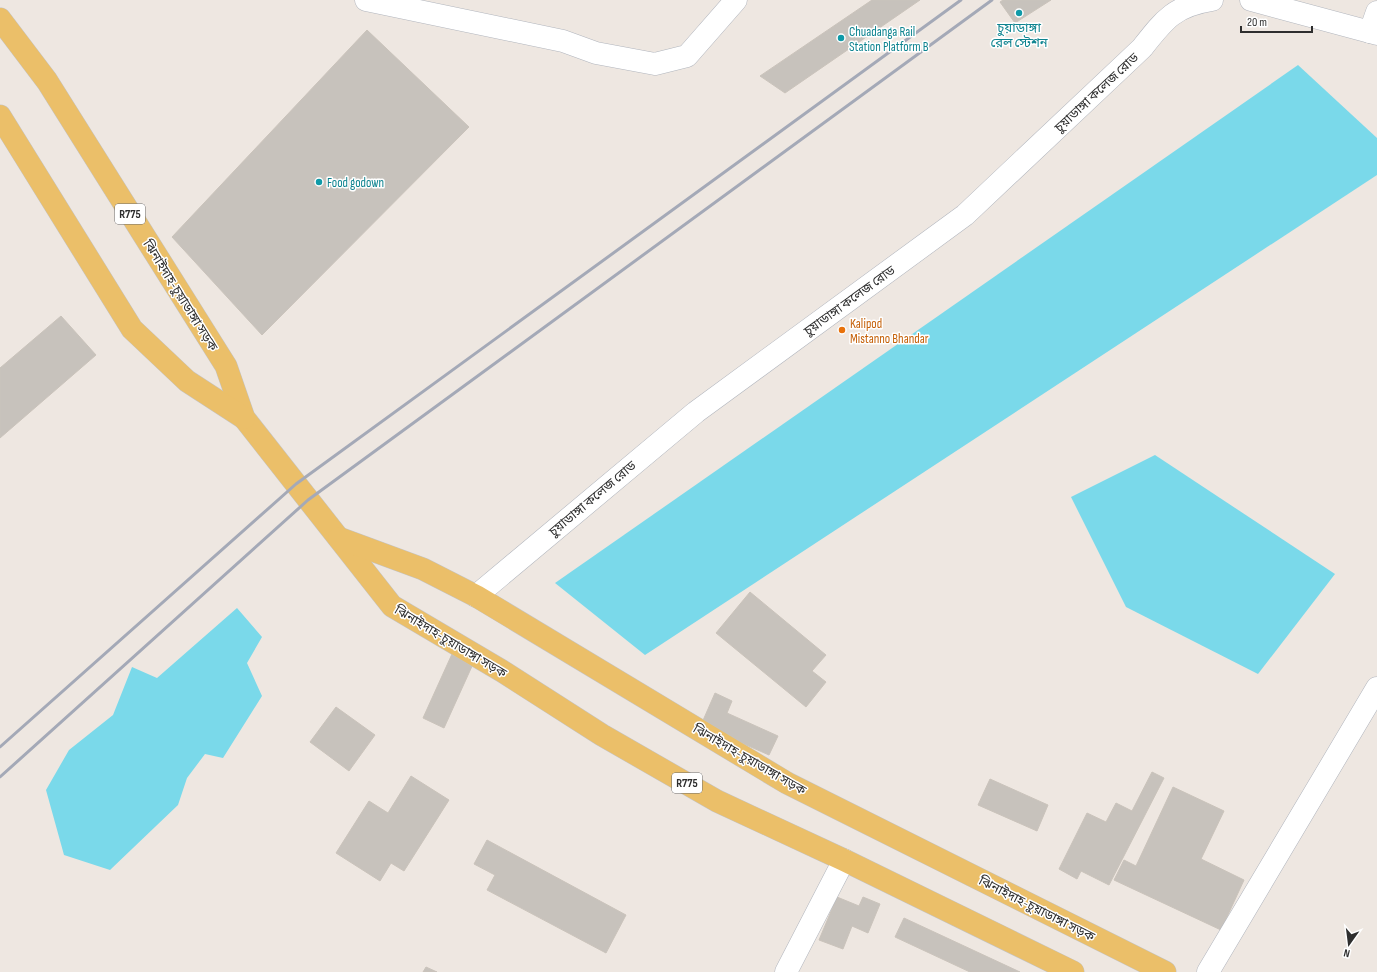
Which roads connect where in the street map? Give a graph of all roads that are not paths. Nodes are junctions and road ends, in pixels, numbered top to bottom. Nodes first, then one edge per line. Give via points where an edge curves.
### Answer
1 (366, 0) edge
2 (736, 0) edge
3 (1212, 0) edge
4 (1251, 0) edge
5 (0, 18) edge
6 (1375, 26) edge
7 (0, 116) edge
8 (244, 418) junction
9 (340, 538) junction
10 (476, 596) junction
11 (1377, 688) edge
12 (844, 860) junction
13 (786, 972) edge
14 (1073, 972) edge
15 (1165, 972) edge
16 (1208, 972) edge

1 - 2 street via 563,41 610,56 655,64 687,56
3 - 10 street, চুয়াডাঙ্গা কলেজ রোড via 1194,3 1166,18 1142,48 965,215 696,412
4 - 6 street
5 - 8 main road, ঝিনাইদাহ-চুয়াডাঙ্গা সড়ক / R775 via 47,81 226,366
7 - 8 main road, ঝিনাইদাহ-চুয়াডাঙ্গা সড়ক / R775 via 132,329 187,382
8 - 9 main road, ঝিনাইদাহ-চুয়াডাঙ্গা সড়ক / R775
9 - 10 main road, ঝিনাইদাহ-চুয়াডাঙ্গা সড়ক via 423,569
9 - 12 main road, ঝিনাইদাহ-চুয়াডাঙ্গা সড়ক / R775 via 392,606 502,671 602,735 717,801
10 - 15 main road, ঝিনাইদাহ-চুয়াডাঙ্গা সড়ক via 786,783
11 - 16 street
12 - 13 street
12 - 14 main road, ঝিনাইদাহ-চুয়াডাঙ্গা সড়ক / R775

